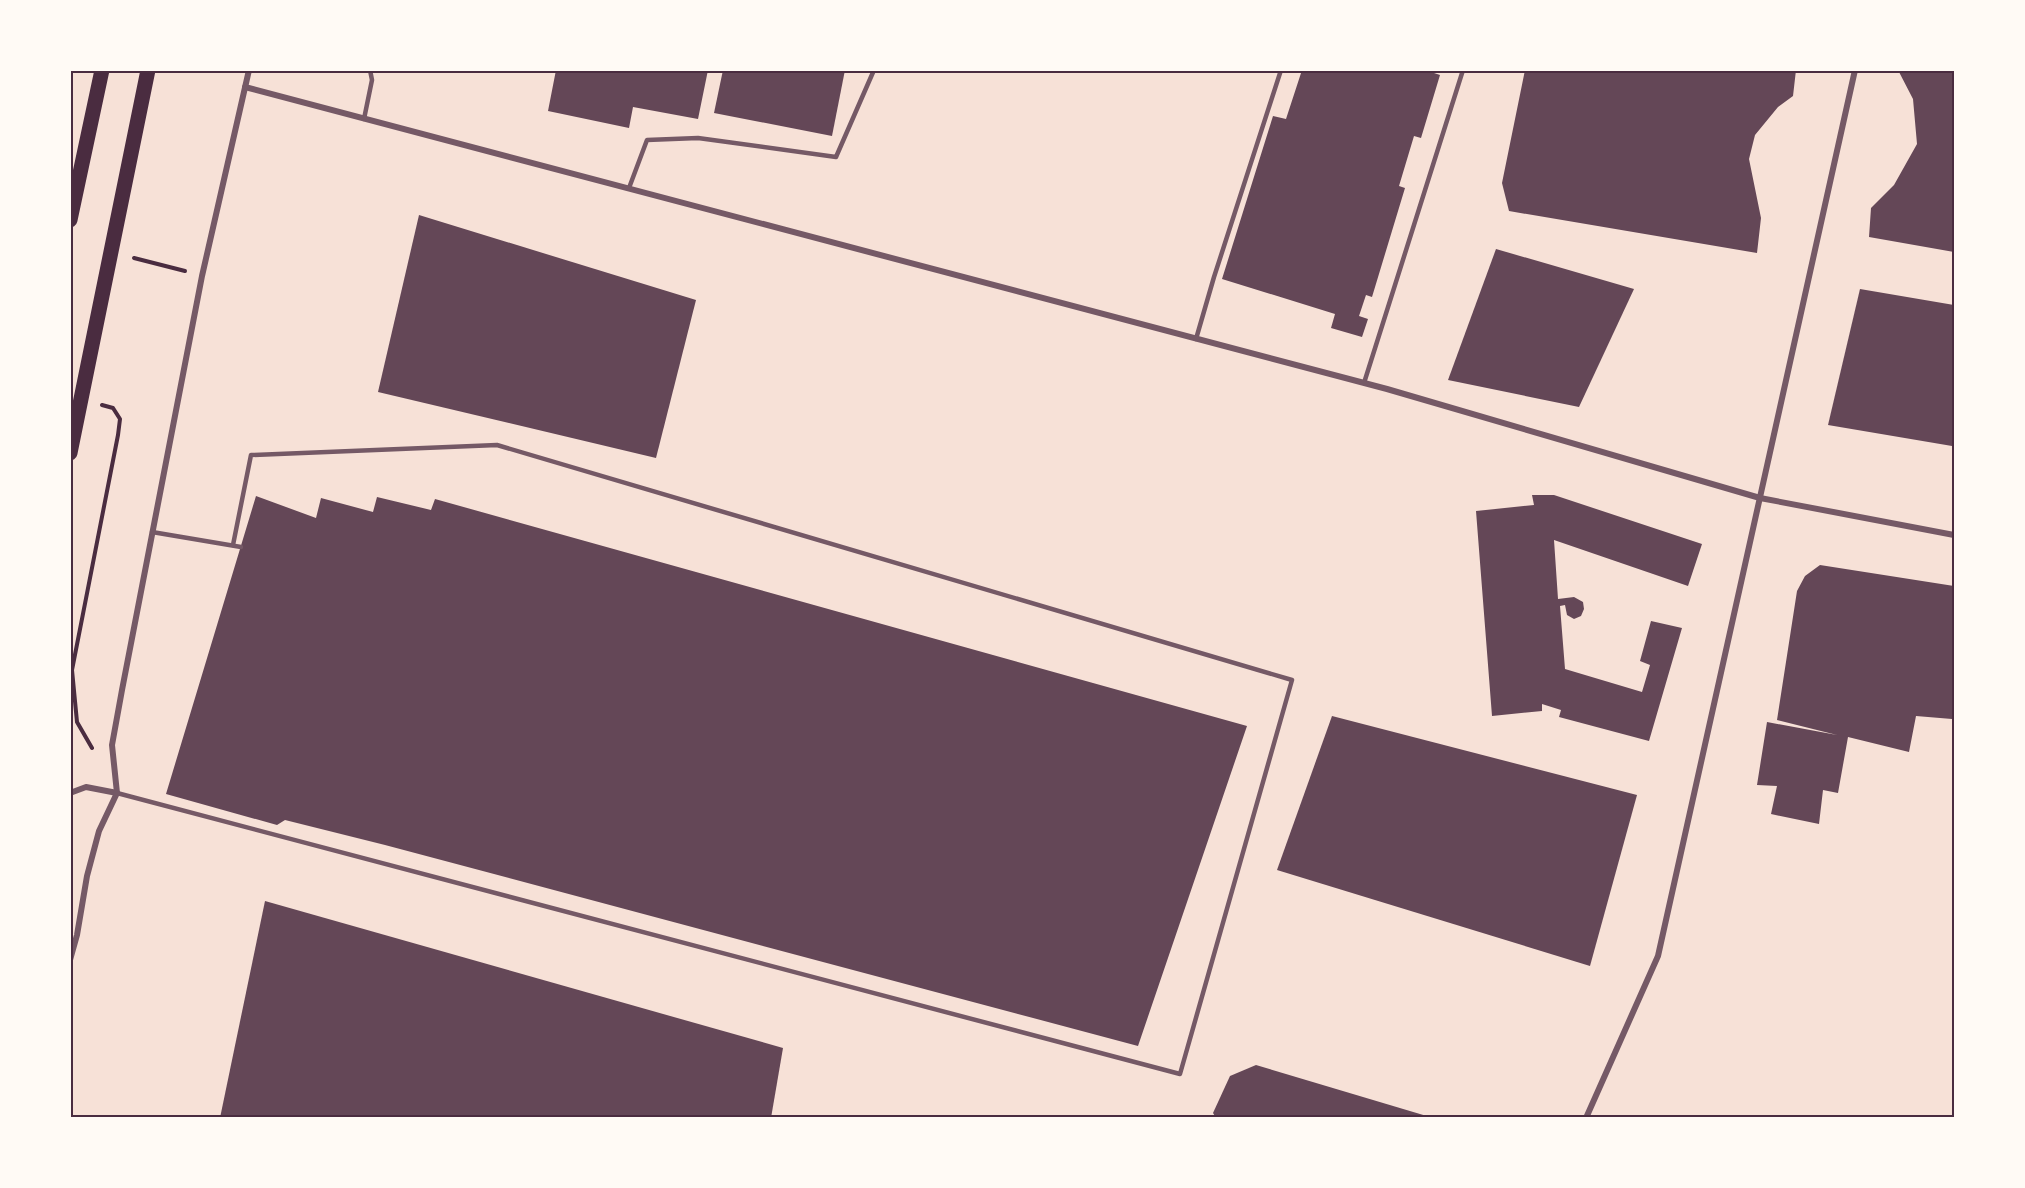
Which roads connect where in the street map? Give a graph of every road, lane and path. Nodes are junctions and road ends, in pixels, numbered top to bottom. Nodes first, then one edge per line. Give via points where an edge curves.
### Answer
1 (102, 70) edge
2 (148, 70) edge
3 (249, 70) edge
4 (370, 70) edge
5 (874, 70) edge
6 (1281, 70) edge
7 (1463, 70) edge
8 (1855, 70) edge
9 (245, 87) junction
10 (364, 118) junction
11 (629, 188) junction
12 (70, 220) edge
13 (111, 252) junction
14 (202, 276) junction
15 (1196, 339) junction
16 (1364, 383) junction
17 (81, 402) junction
18 (70, 453) edge
19 (1760, 498) junction
20 (151, 532) junction
21 (1954, 535) edge
22 (233, 545) junction
23 (241, 547) dead end
24 (94, 753) dead end
25 (70, 793) edge
26 (117, 793) junction
27 (70, 960) edge
28 (1586, 1118) edge

1 - 12 main road
2 - 13 main road
3 - 9 street
4 - 10 lane via 372,80
5 - 11 lane via 837,157 698,138 647,140
6 - 15 lane
7 - 16 lane
8 - 19 street
9 - 10 street
9 - 14 street
10 - 11 street
11 - 15 street
13 - 14 path
13 - 17 main road
14 - 20 street
15 - 16 street
16 - 19 street
17 - 18 main road
17 - 24 path via 113,408 120,419 72,670 77,722
19 - 21 street
19 - 28 street via 1658,956
20 - 22 lane
20 - 26 street via 112,745
22 - 23 lane
22 - 26 lane via 251,455 496,445 1292,680 1180,1074
25 - 26 street via 86,787
26 - 27 street via 99,831

